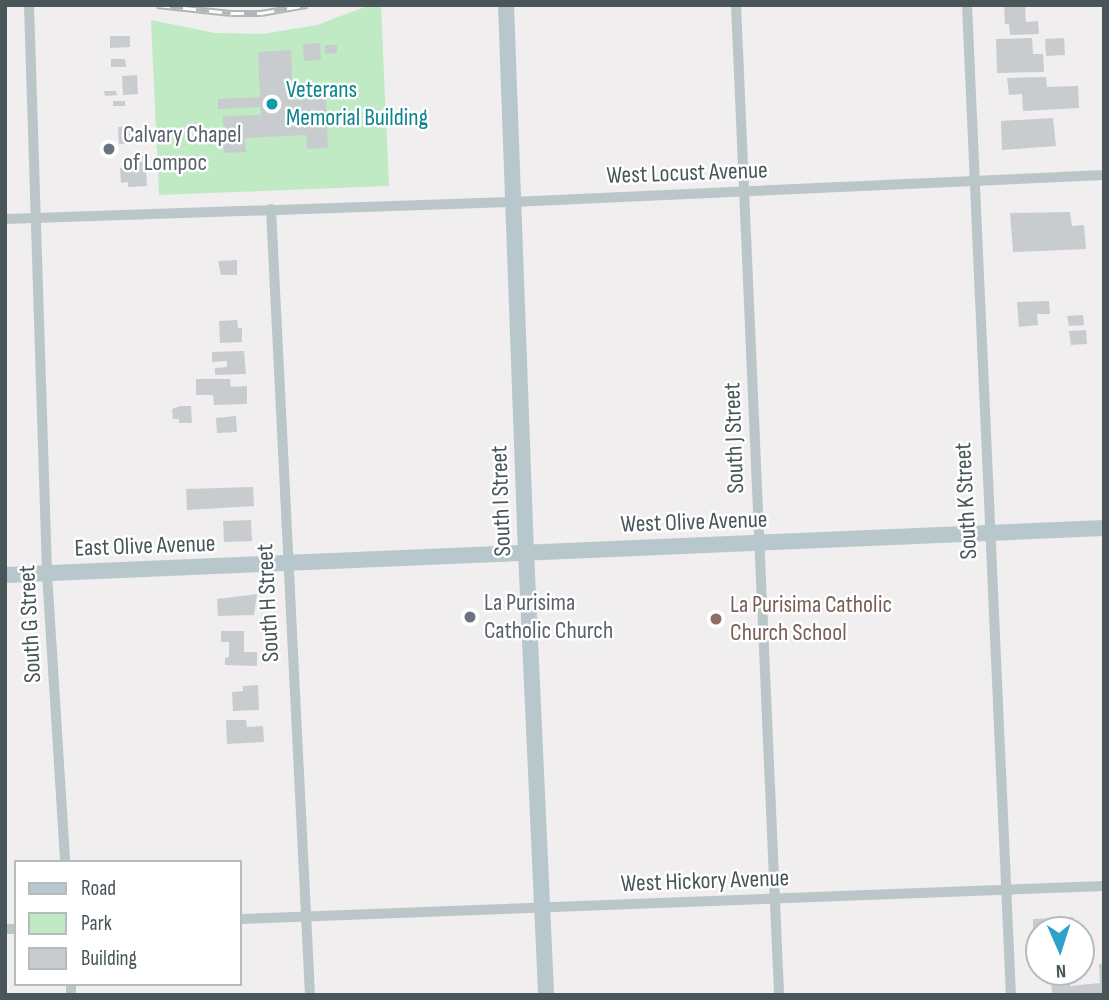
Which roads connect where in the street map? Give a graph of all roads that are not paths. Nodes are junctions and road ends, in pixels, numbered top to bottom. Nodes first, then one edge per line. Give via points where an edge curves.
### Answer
1 (29, 5) edge
2 (506, 5) edge
3 (736, 5) edge
4 (967, 5) edge
5 (1104, 175) edge
6 (973, 181) junction
7 (746, 191) junction
8 (513, 202) junction
9 (271, 209) junction
10 (37, 218) junction
11 (5, 219) edge
12 (1104, 528) edge
13 (989, 533) junction
14 (758, 542) junction
15 (526, 552) junction
16 (287, 563) junction
17 (47, 573) junction
18 (5, 575) edge
19 (65, 860) edge
20 (1104, 886) edge
21 (1004, 889) junction
22 (774, 900) junction
23 (544, 907) junction
24 (307, 917) junction
25 (242, 919) edge
26 (310, 995) edge
27 (546, 995) edge
28 (779, 995) edge
29 (1011, 995) edge

1 - 10 street, South G Street
2 - 8 street, South I Street
3 - 7 street, South J Street
4 - 6 street, South K Street
5 - 6 street, West Locust Avenue
6 - 7 street, West Locust Avenue
6 - 13 street, South K Street
7 - 8 street, West Locust Avenue
7 - 14 street, South J Street
8 - 9 street, West Locust Avenue
8 - 15 street, South I Street
9 - 10 street, West Locust Avenue
9 - 16 street, South H Street
10 - 11 street, West Locust Avenue
10 - 17 street, South G Street
12 - 13 street, West Olive Avenue
13 - 14 street, West Olive Avenue
13 - 21 street, South K Street
14 - 15 street, West Olive Avenue
14 - 22 street, South J Street
15 - 16 street, West Olive Avenue
15 - 23 street, South I Street
16 - 17 street, East Olive Avenue
16 - 24 street, South H Street
17 - 18 street, East Olive Avenue
17 - 19 street, South G Street
20 - 21 street, West Hickory Avenue
21 - 22 street, West Hickory Avenue
21 - 29 street, South K Street
22 - 23 street, West Hickory Avenue
22 - 28 street, South J Street
23 - 24 street, West Hickory Avenue
23 - 27 street, South I Street
24 - 25 street, West Hickory Avenue
24 - 26 street, South H Street

